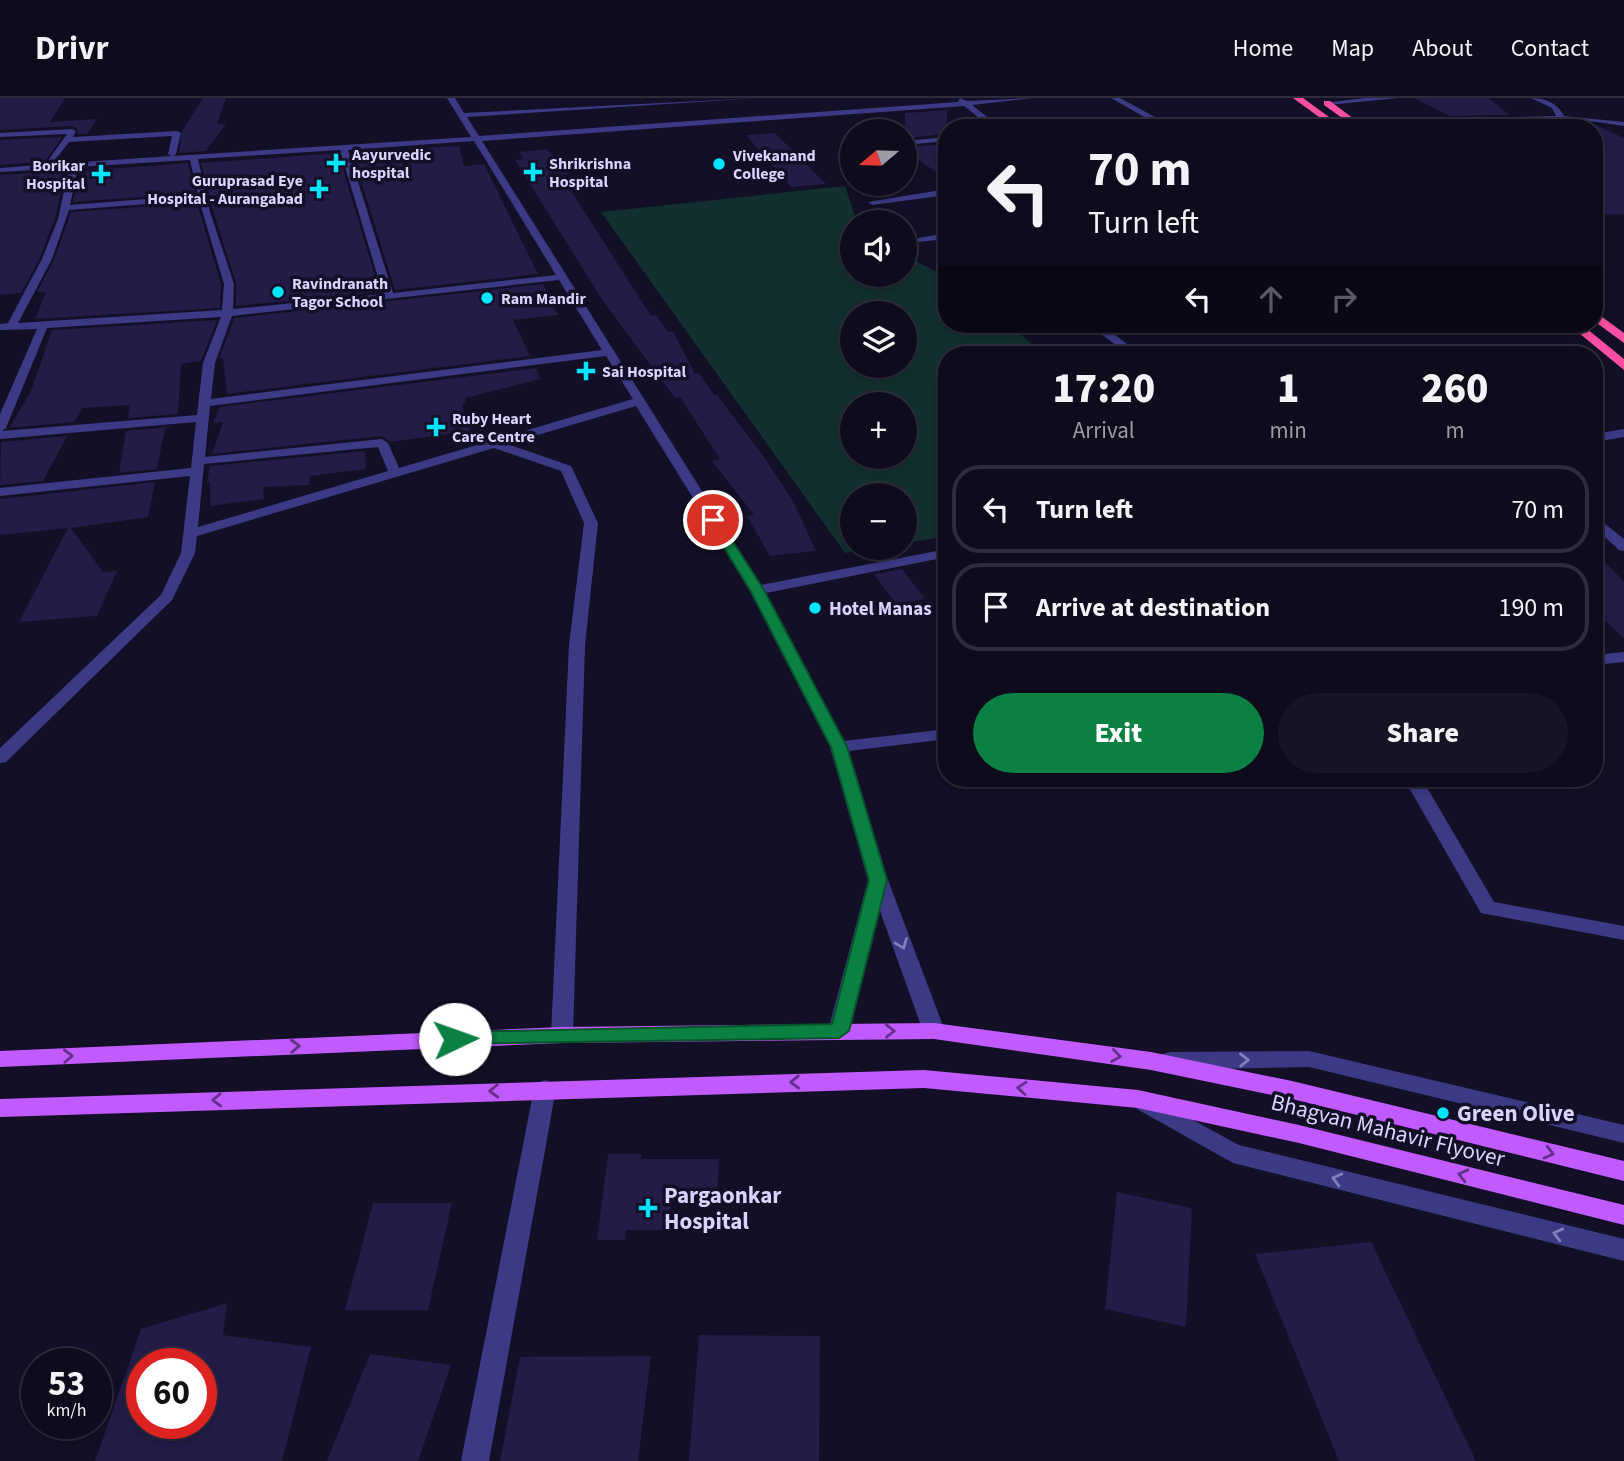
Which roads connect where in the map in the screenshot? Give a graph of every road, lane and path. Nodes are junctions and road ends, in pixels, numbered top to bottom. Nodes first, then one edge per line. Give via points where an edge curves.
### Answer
1 (451, 98) edge
2 (755, 98) edge
3 (977, 98) edge
4 (1030, 98) edge
5 (1115, 98) edge
6 (1297, 98) edge
7 (1394, 98) edge
8 (1535, 98) edge
9 (961, 100) edge
10 (660, 101) edge
11 (1324, 101) edge
12 (462, 115) junction
13 (1561, 118) junction
14 (985, 119) edge
15 (1155, 119) edge
16 (1327, 119) edge
17 (1350, 119) edge
18 (1532, 119) edge
19 (1572, 119) edge
20 (1603, 122) edge
21 (1624, 124) edge
22 (0, 135) edge
23 (477, 137) junction
24 (67, 140) junction
25 (938, 141) edge
26 (917, 142) edge
27 (344, 149) junction
28 (172, 154) junction
29 (194, 158) junction
30 (51, 162) junction
31 (74, 166) junction
32 (0, 168) edge
33 (938, 193) edge
34 (202, 197) junction
35 (872, 202) dead end
36 (65, 208) junction
37 (938, 237) edge
38 (918, 239) dead end
39 (564, 277) junction
40 (389, 297) junction
41 (227, 314) junction
42 (1603, 322) edge
43 (43, 326) junction
44 (5, 327) edge
45 (1105, 333) edge
46 (1585, 333) edge
47 (1624, 339) edge
48 (1124, 346) edge
49 (1600, 346) edge
50 (1603, 348) edge
51 (610, 352) junction
52 (1624, 366) edge
53 (640, 401) junction
54 (204, 411) junction
55 (0, 428) edge
56 (1624, 433) edge
57 (0, 435) edge
58 (1603, 436) edge
59 (495, 444) junction
60 (197, 466) junction
61 (395, 473) junction
62 (0, 492) edge
63 (1603, 527) edge
64 (190, 534) junction
65 (1624, 547) edge
66 (938, 555) edge
67 (757, 590) junction
68 (1624, 657) edge
69 (1603, 659) edge
70 (938, 735) edge
71 (839, 747) junction
72 (0, 758) edge
73 (1418, 787) edge
74 (878, 880) junction
75 (1624, 933) edge
76 (839, 1031) junction
77 (934, 1031) junction
78 (562, 1035) junction
79 (0, 1059) edge
80 (1151, 1061) junction
81 (545, 1089) junction
82 (1138, 1098) junction
83 (0, 1108) edge
84 (1624, 1134) edge
85 (1624, 1171) edge
86 (1624, 1214) edge
87 (1624, 1250) edge
88 (475, 1461) edge

1 - 12 street
2 - 10 street
3 - 9 street
4 - 9 street
5 - 15 street
6 - 16 highway
7 - 11 street
8 - 13 street via 1555,107
9 - 14 street
9 - 23 street
10 - 12 street
11 - 17 highway
12 - 23 street
13 - 18 street
13 - 19 street
20 - 21 street
22 - 24 street via 72,131
23 - 27 street
23 - 28 street
23 - 39 street
24 - 28 street via 177,133
24 - 30 street
25 - 26 street
27 - 29 street
27 - 40 street
28 - 30 street
29 - 31 street
29 - 34 street
30 - 32 street
31 - 32 street
31 - 36 street
33 - 35 street
34 - 36 street
34 - 41 street via 229,284
36 - 44 street via 47,259
37 - 38 street
39 - 40 street
39 - 51 street
40 - 41 street
41 - 43 street
41 - 54 street via 209,363
42 - 47 highway
43 - 44 street
43 - 55 street
45 - 48 street
46 - 49 highway
50 - 52 highway
51 - 53 street
51 - 54 street
53 - 59 street
53 - 67 street
54 - 57 street
54 - 60 street
56 - 58 street
59 - 61 street
59 - 78 street via 566,469 591,523 576,645
60 - 61 street via 382,443
60 - 62 street
60 - 64 street
61 - 64 street
63 - 65 street
64 - 72 street via 188,553 167,597
66 - 67 street
67 - 71 street
68 - 69 street
70 - 71 street
71 - 74 street
73 - 75 street via 1488,908
74 - 76 street
74 -> 77 street
76 -> 77 main road, Bhagvan Mahavir Flyover
76 - 78 main road, Bhagvan Mahavir Flyover
77 -> 80 main road, Bhagvan Mahavir Flyover
79 -> 78 main road, Bhagvan Mahavir Flyover
80 -> 84 street via 1309,1059
80 -> 85 main road, Bhagvan Mahavir Flyover via 1293,1090
82 -> 81 main road, Bhagvan Mahavir Flyover via 924,1079
81 -> 83 main road, Bhagvan Mahavir Flyover
81 - 88 street
86 -> 82 main road, Bhagvan Mahavir Flyover
87 -> 82 street via 1233,1153

